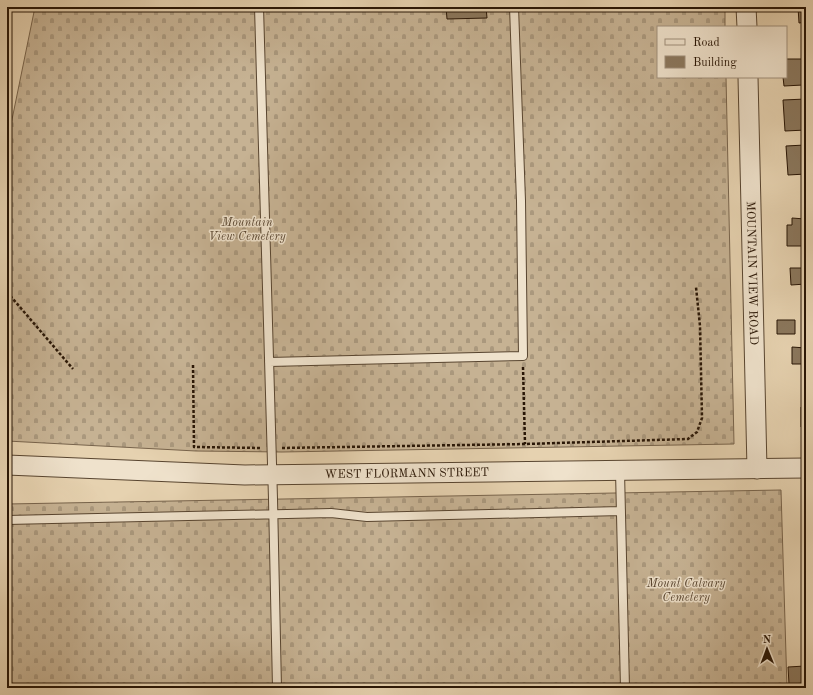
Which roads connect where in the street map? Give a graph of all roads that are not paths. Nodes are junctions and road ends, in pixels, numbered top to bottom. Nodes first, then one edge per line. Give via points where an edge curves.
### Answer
1 (259, 7) edge
2 (514, 7) edge
3 (746, 7) edge
4 (747, 26) edge
5 (748, 78) edge
6 (269, 362) junction
7 (7, 465) edge
8 (806, 468) edge
9 (757, 469) junction
10 (620, 471) junction
11 (272, 474) junction
12 (621, 511) junction
13 (274, 514) junction
14 (7, 520) edge
15 (277, 688) edge
16 (626, 688) edge

1 - 6 lane
2 - 6 lane via 523,356
3 - 4 street
5 - 9 street, MOUNTAIN VIEW ROAD
6 - 11 lane
7 - 11 street, WEST FLORMANN STREET
8 - 9 street, WEST FLORMANN STREET
9 - 10 street, WEST FLORMANN STREET
10 - 11 street, WEST FLORMANN STREET
10 - 12 lane
11 - 13 lane
12 - 13 lane via 368,517 331,512
12 - 16 lane
13 - 14 lane
13 - 15 lane

